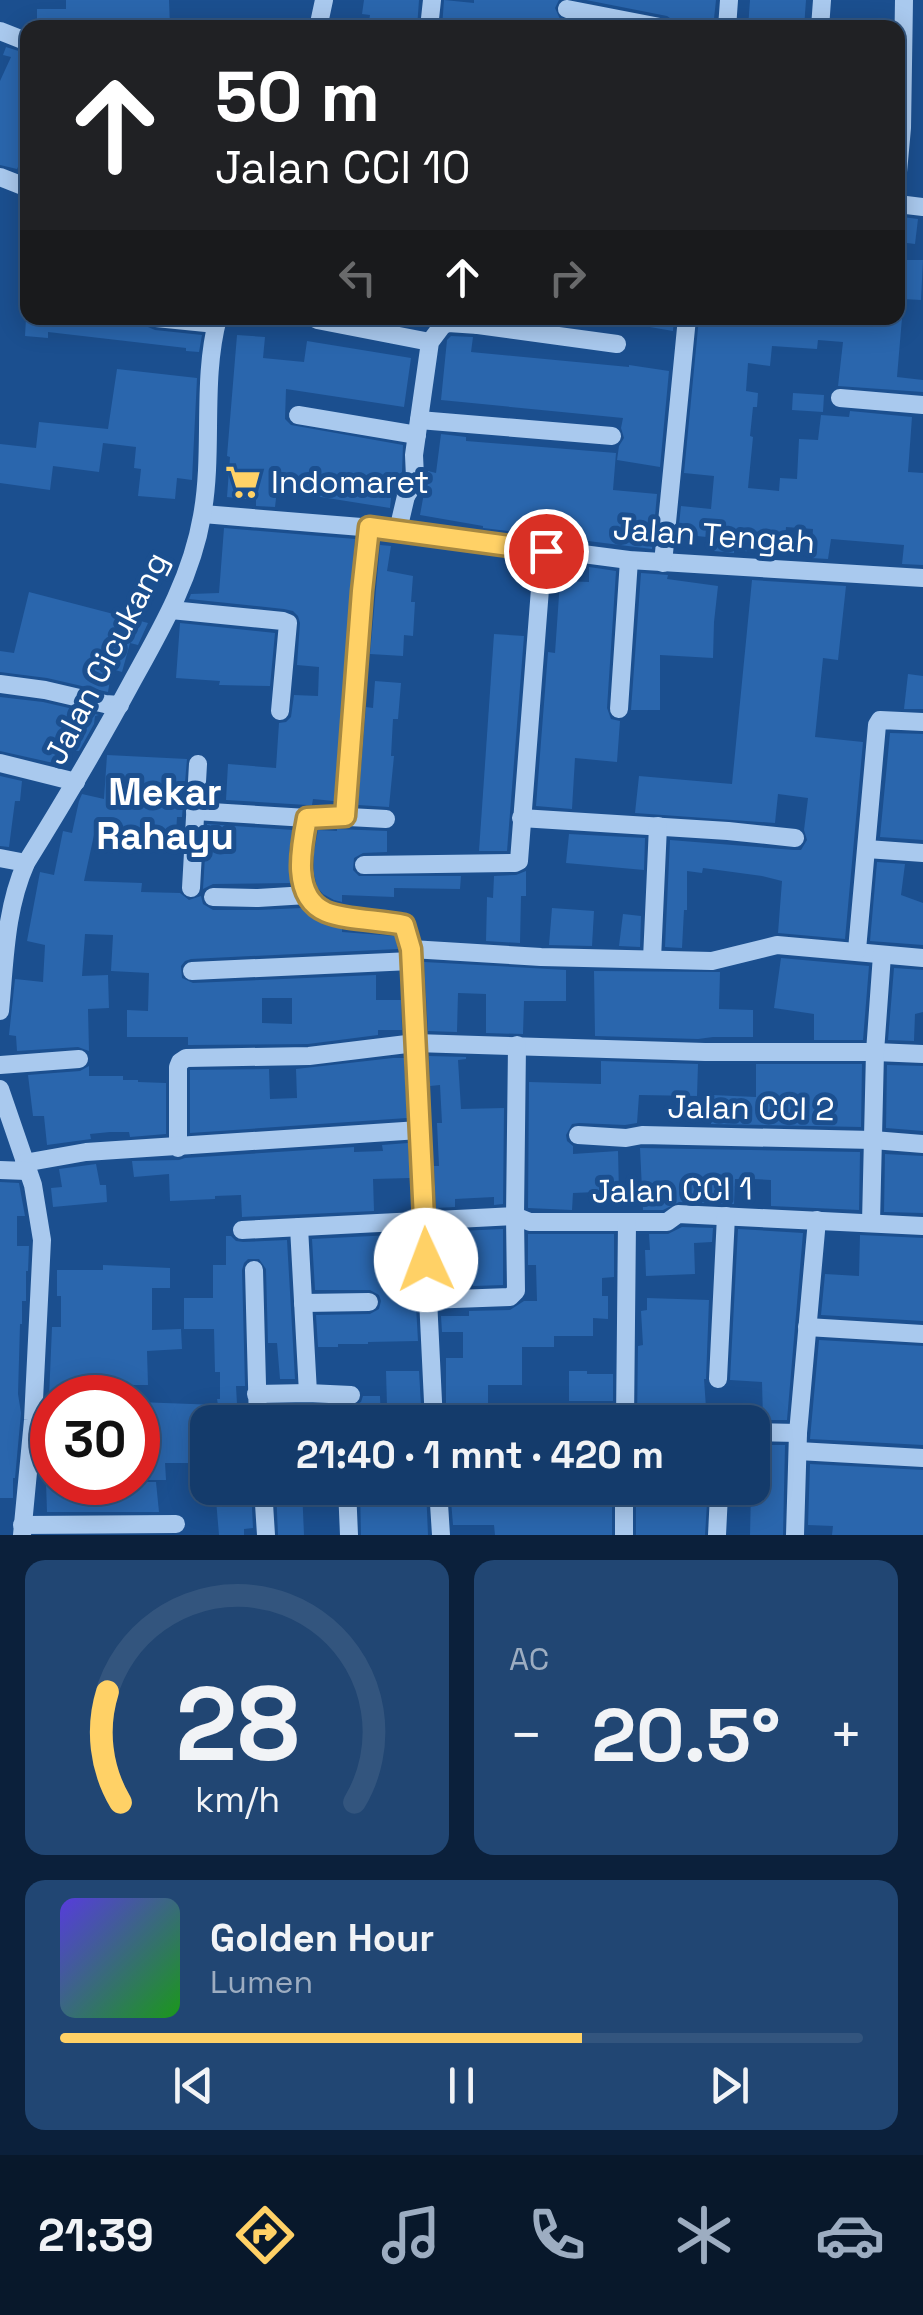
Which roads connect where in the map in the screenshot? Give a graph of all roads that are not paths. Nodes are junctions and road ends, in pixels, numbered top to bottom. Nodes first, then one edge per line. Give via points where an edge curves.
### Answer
1 (567, 12) edge
2 (616, 20) edge
3 (216, 325) edge
4 (382, 325) edge
5 (444, 325) edge
6 (504, 325) edge
7 (686, 325) edge
8 (430, 342) junction
9 (617, 344) dead end
10 (840, 398) dead end
11 (923, 405) edge
12 (298, 414) dead end
13 (418, 428) junction
14 (612, 436) dead end
15 (203, 514) junction
16 (369, 527) junction
17 (398, 530) junction
18 (546, 551) junction
19 (630, 560) junction
20 (663, 563) junction
21 (923, 578) edge
22 (170, 610) junction
23 (0, 684) edge
24 (120, 705) junction
25 (618, 708) dead end
26 (280, 710) dead end
27 (923, 722) edge
28 (0, 763) edge
29 (198, 764) dead end
30 (76, 782) junction
31 (195, 811) junction
32 (345, 816) junction
33 (307, 818) junction
34 (522, 818) junction
35 (386, 819) dead end
36 (658, 826) junction
37 (795, 838) dead end
38 (867, 849) junction
39 (923, 853) edge
40 (0, 858) edge
41 (26, 863) junction
42 (364, 865) dead end
43 (191, 888) dead end
44 (307, 895) junction
45 (213, 897) dead end
46 (4, 931) edge
47 (857, 950) junction
48 (411, 955) junction
49 (882, 955) junction
50 (923, 958) edge
51 (652, 959) junction
52 (192, 971) dead end
53 (0, 1011) edge
54 (415, 1043) junction
55 (517, 1046) junction
56 (875, 1052) junction
57 (923, 1054) edge
58 (79, 1059) dead end
59 (0, 1065) edge
60 (0, 1091) edge
61 (419, 1130) junction
62 (578, 1135) dead end
63 (873, 1140) junction
64 (923, 1144) edge
65 (178, 1148) junction
66 (26, 1167) junction
67 (0, 1170) edge
68 (514, 1216) junction
69 (726, 1216) junction
70 (816, 1220) junction
71 (424, 1221) junction
72 (627, 1222) junction
73 (871, 1222) junction
74 (923, 1226) edge
75 (299, 1227) junction
76 (242, 1230) dead end
77 (254, 1270) dead end
78 (427, 1300) junction
79 (369, 1302) dead end
80 (303, 1303) junction
81 (807, 1327) junction
82 (923, 1334) edge
83 (718, 1379) dead end
84 (308, 1393) junction
85 (256, 1394) junction
86 (351, 1395) dead end
87 (257, 1405) edge
88 (433, 1405) edge
89 (626, 1405) edge
90 (770, 1436) edge
91 (798, 1442) junction
92 (923, 1458) edge
93 (263, 1505) edge
94 (348, 1505) edge
95 (439, 1505) edge
96 (624, 1505) edge
97 (718, 1505) edge
98 (176, 1524) dead end
99 (22, 1530) edge
100 (266, 1535) edge
101 (350, 1535) edge
102 (442, 1535) edge
103 (624, 1535) edge
104 (717, 1535) edge
105 (795, 1535) edge

1 - 2 street
3 - 15 street, Jalan Cicukang
4 - 8 street
5 - 8 street
6 - 9 street
7 - 20 street
8 - 13 street
10 - 11 street
12 - 13 street
13 - 14 street
13 - 17 street
15 - 16 street, Jalan Tengah
15 - 22 street, Jalan Cicukang
16 - 17 street, Jalan Tengah
16 - 32 street
17 - 18 street, Jalan Tengah
18 - 19 street, Jalan Tengah
18 - 34 street
19 - 20 street, Jalan Tengah
19 - 25 street
20 - 21 street, Jalan Tengah
22 - 24 street, Jalan Cicukang
22 - 26 street via 288,623
23 - 24 street
24 - 30 street, Jalan Cicukang
27 - 38 street via 878,722
28 - 30 street
29 - 31 street
30 - 41 street, Jalan Cicukang
31 - 33 street
31 - 43 street
32 - 33 street
32 - 35 street
33 - 44 street via 301,874
34 - 36 street
34 - 42 street via 515,864
36 - 37 street
36 - 51 street
38 - 39 street
38 - 47 street
40 - 41 street
41 - 46 street, Jalan Cicukang
44 - 45 street
44 - 48 street via 332,914 404,925
46 - 53 street, Jalan Cicukang
47 - 49 street
47 - 51 street via 777,945 712,962
48 - 51 street
48 - 52 street
48 - 54 street
49 - 50 street
49 - 56 street
54 - 55 street
54 - 61 street
54 - 65 street via 309,1056 186,1058 178,1067
55 - 56 street
55 - 68 street
56 - 57 street
56 - 63 street
58 - 59 street
60 - 66 street
61 - 65 street
61 - 71 street
62 - 63 street, Jalan CCI 2
63 - 64 street, Jalan CCI 2
63 - 73 street
65 - 66 street via 86,1152
66 - 67 street
66 - 99 street via 42,1240
68 - 71 street, Jalan CCI 1
68 - 72 street, Jalan CCI 1 via 530,1222
68 - 78 street via 514,1294
69 - 70 street, Jalan CCI 1
69 - 72 street, Jalan CCI 1
69 - 83 street
70 - 73 street, Jalan CCI 1
70 - 81 street
71 - 75 street, Jalan CCI 1
71 - 78 street
72 - 89 street
73 - 74 street, Jalan CCI 1
75 - 76 street, Jalan CCI 1
75 - 80 street
77 - 85 street
78 - 88 street
79 - 80 street
80 - 84 street
81 - 82 street
81 - 91 street
84 - 85 street
84 - 86 street
85 - 87 street
90 - 91 street
91 - 92 street
91 - 105 street
93 - 100 street
94 - 101 street
95 - 102 street
96 - 103 street
97 - 104 street
98 - 99 street

